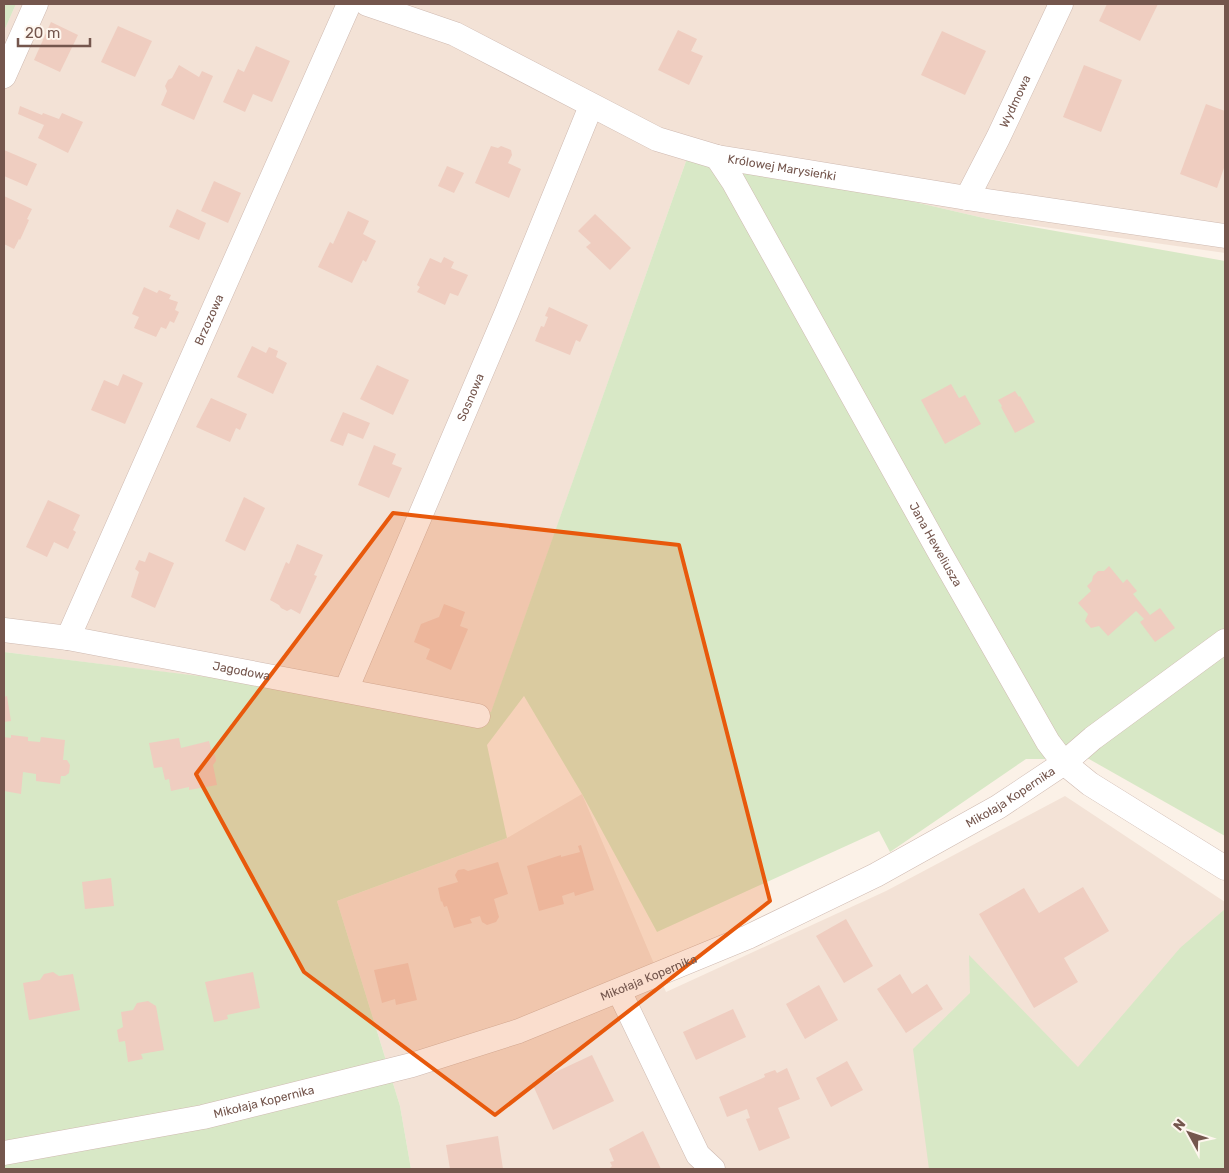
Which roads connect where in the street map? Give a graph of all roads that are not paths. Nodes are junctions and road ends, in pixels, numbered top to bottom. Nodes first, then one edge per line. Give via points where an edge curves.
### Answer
1 (36, 4) edge
2 (349, 4) edge
3 (371, 4) edge
4 (1061, 4) edge
5 (4, 76) edge
6 (591, 106) junction
7 (717, 157) junction
8 (967, 198) junction
9 (1225, 236) edge
10 (4, 630) edge
11 (68, 638) junction
12 (1225, 641) edge
13 (346, 690) junction
14 (478, 716) dead end
15 (1064, 763) junction
16 (1225, 868) edge
17 (619, 991) junction
18 (4, 1153) edge
19 (713, 1169) edge

1 - 5 street
2 - 11 street, Brzozowa
3 - 6 street, Królowej Marysieńki via 455,34
4 - 8 street, Wydmowa
6 - 7 street, Królowej Marysieńki via 657,139
6 - 13 street, Sosnowa
7 - 8 street, Królowej Marysieńki
7 - 15 street, Jana Heweliusza via 738,189 1048,742
8 - 9 street, Królowej Marysieńki
10 - 11 street, Jagodowa
11 - 13 street, Jagodowa
12 - 15 street, Mikołaja Kopernika
13 - 14 street, Jagodowa
15 - 16 street, Jana Heweliusza via 1090,784
15 - 17 street, Mikołaja Kopernika via 998,808 876,875 748,937
17 - 18 street, Mikołaja Kopernika via 519,1032 412,1065 203,1117
17 - 19 street via 698,1155

